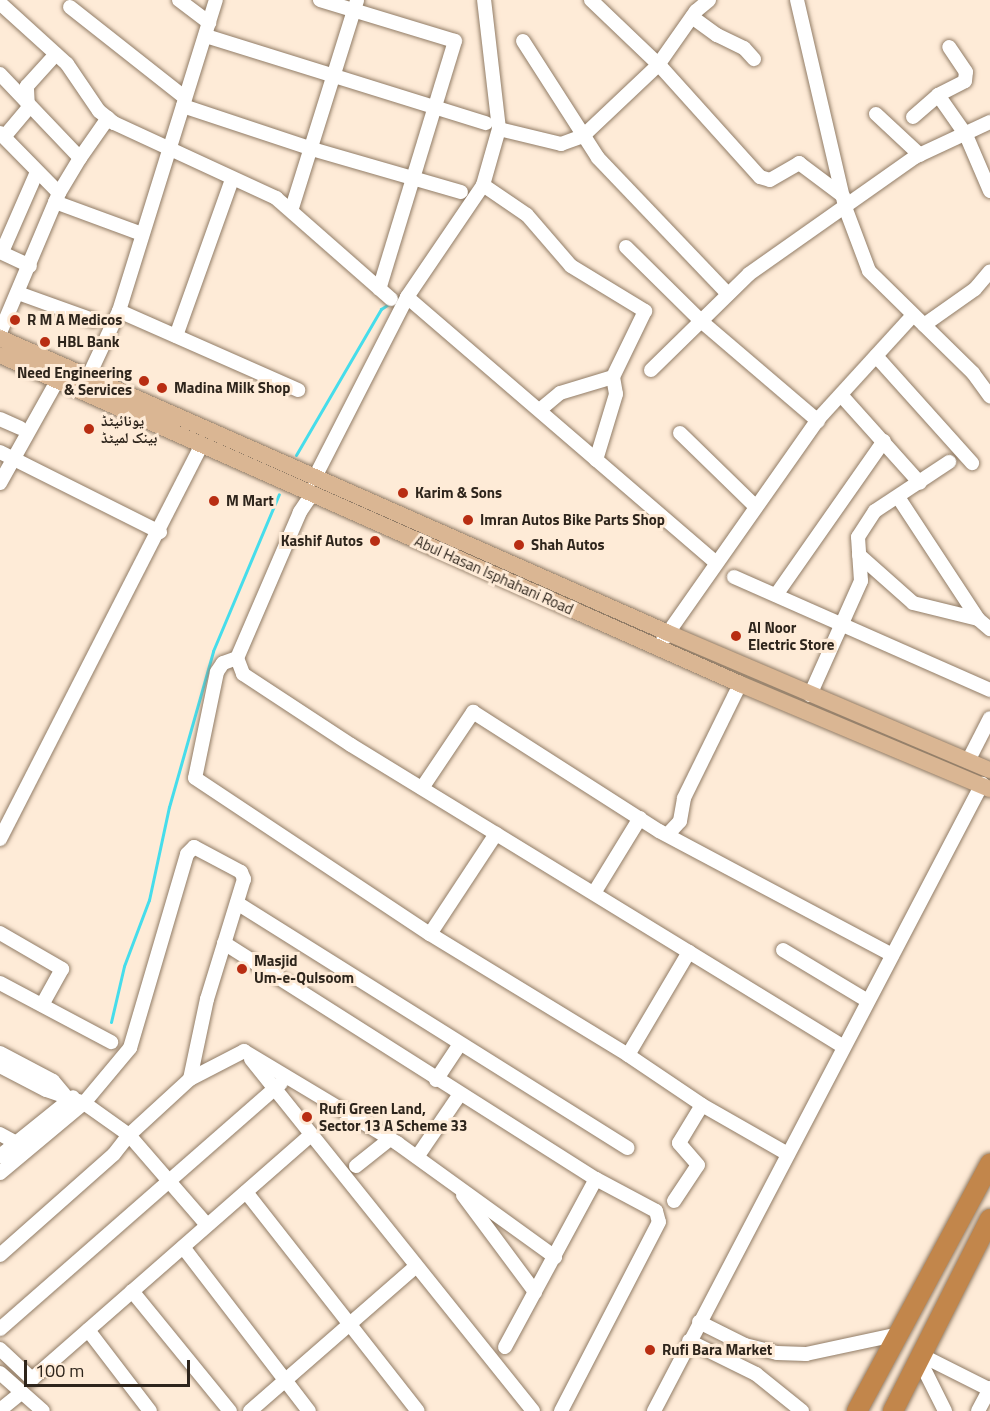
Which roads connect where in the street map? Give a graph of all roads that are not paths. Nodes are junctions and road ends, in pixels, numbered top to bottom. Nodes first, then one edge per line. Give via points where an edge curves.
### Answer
1 (179, 0) edge
2 (216, 0) edge
3 (320, 0) edge
4 (484, 0) edge
5 (591, 0) edge
6 (686, 0) edge
7 (709, 0) edge
8 (797, 0) edge
9 (2, 5) dead end
10 (356, 6) edge
11 (70, 7) dead end
12 (694, 14) junction
13 (207, 29) junction
14 (523, 41) dead end
15 (950, 47) dead end
16 (56, 54) junction
17 (754, 59) dead end
18 (658, 64) junction
19 (0, 74) edge
20 (335, 79) junction
21 (938, 95) junction
22 (184, 102) junction
23 (28, 103) junction
24 (436, 108) junction
25 (876, 114) dead end
26 (913, 117) dead end
27 (108, 118) junction
28 (990, 122) edge
29 (486, 123) dead end
30 (499, 129) junction
31 (2, 135) edge
32 (966, 135) junction
33 (583, 136) junction
34 (312, 149) junction
35 (168, 151) junction
36 (920, 155) junction
37 (80, 158) junction
38 (37, 171) junction
39 (414, 178) junction
40 (232, 180) junction
41 (483, 185) junction
42 (990, 191) edge
43 (461, 192) dead end
44 (57, 198) junction
45 (844, 202) junction
46 (292, 208) junction
47 (142, 234) junction
48 (626, 247) dead end
49 (1, 252) edge
50 (30, 266) junction
51 (990, 271) edge
52 (380, 289) junction
53 (18, 293) junction
54 (728, 294) junction
55 (407, 297) junction
56 (392, 299) dead end
57 (119, 311) junction
58 (913, 315) junction
59 (93, 320) dead end
60 (701, 321) junction
61 (924, 325) junction
62 (0, 333) edge
63 (176, 336) junction
64 (0, 338) edge
65 (0, 355) edge
66 (876, 356) junction
67 (651, 370) dead end
68 (613, 377) junction
69 (57, 381) junction
70 (85, 384) junction
71 (298, 390) dead end
72 (841, 395) junction
73 (990, 396) edge
74 (540, 410) junction
75 (0, 419) edge
76 (818, 421) junction
77 (20, 428) dead end
78 (680, 433) dead end
79 (884, 441) junction
80 (202, 446) junction
81 (0, 452) edge
82 (14, 459) junction
83 (597, 459) junction
84 (949, 462) dead end
85 (972, 463) dead end
86 (0, 483) edge
87 (920, 483) junction
88 (313, 486) junction
89 (898, 497) junction
90 (756, 507) junction
91 (160, 532) junction
92 (859, 555) junction
93 (716, 563) junction
94 (734, 577) dead end
95 (776, 595) junction
96 (978, 619) junction
97 (842, 625) junction
98 (990, 629) edge
99 (663, 640) junction
100 (237, 658) junction
101 (740, 684) junction
102 (990, 690) edge
103 (810, 695) junction
104 (990, 718) edge
105 (968, 761) junction
106 (987, 781) edge
107 (422, 788) junction
108 (640, 818) junction
109 (669, 833) junction
110 (496, 834) junction
111 (0, 839) edge
112 (594, 893) junction
113 (237, 903) junction
114 (0, 933) edge
115 (430, 934) junction
116 (224, 943) junction
117 (783, 951) dead end
118 (689, 952) junction
119 (892, 955) junction
120 (0, 983) edge
121 (868, 1001) junction
122 (42, 1005) junction
123 (111, 1042) dead end
124 (460, 1044) junction
125 (844, 1047) junction
126 (244, 1052) junction
127 (0, 1053) edge
128 (628, 1055) junction
129 (0, 1066) edge
130 (287, 1077) junction
131 (190, 1079) junction
132 (436, 1080) junction
133 (275, 1089) junction
134 (460, 1094) junction
135 (73, 1098) junction
136 (702, 1105) junction
137 (0, 1134) edge
138 (129, 1135) junction
139 (311, 1135) junction
140 (390, 1139) junction
141 (16, 1143) junction
142 (627, 1148) dead end
143 (788, 1154) junction
144 (0, 1156) edge
145 (417, 1157) junction
146 (990, 1164) edge
147 (356, 1166) dead end
148 (0, 1173) edge
149 (596, 1179) junction
150 (169, 1181) junction
151 (453, 1182) junction
152 (246, 1192) junction
153 (675, 1201) dead end
154 (989, 1224) edge
155 (207, 1226) junction
156 (183, 1247) junction
157 (0, 1255) edge
158 (555, 1257) junction
159 (414, 1268) junction
160 (132, 1291) junction
161 (535, 1292) junction
162 (699, 1322) junction
163 (350, 1324) junction
164 (0, 1329) edge
165 (88, 1330) junction
166 (898, 1334) junction
167 (689, 1341) junction
168 (505, 1347) dead end
169 (0, 1349) edge
170 (922, 1359) junction
171 (0, 1373) edge
172 (285, 1380) junction
173 (990, 1388) edge
174 (22, 1392) junction
175 (0, 1410) edge
176 (43, 1411) edge
177 (150, 1411) edge
178 (230, 1411) edge
179 (250, 1411) edge
180 (309, 1411) edge
181 (418, 1411) edge
182 (533, 1411) edge
183 (561, 1411) edge
184 (654, 1411) edge
185 (802, 1411) edge
186 (857, 1411) edge
187 (893, 1411) edge
188 (945, 1411) edge
189 (978, 1411) edge

1 - 13 street
2 - 13 street
3 - 10 street
4 - 30 street
5 - 18 street
6 - 12 street
7 - 12 street
8 - 45 street
9 - 16 street
10 - 20 street
10 - 24 street via 453,39
11 - 22 street
12 - 17 street
12 - 18 street
13 - 20 street
13 - 22 street
14 - 33 street
15 - 21 street via 968,76
16 - 23 street via 27,86
16 - 27 street
18 - 33 street
18 - 45 street via 760,177 770,180 799,163
19 - 23 street
20 - 24 street
20 - 34 street
21 - 26 street
21 - 32 street
22 - 34 street
22 - 35 street
23 - 31 street
23 - 37 street
24 - 29 street
24 - 39 street
25 - 36 street
27 - 35 street
27 - 37 street
28 - 32 street
30 - 33 street via 561,144
30 - 41 street
31 - 38 street
32 - 36 street
32 - 42 street
33 - 54 street via 598,158
34 - 39 street
34 - 46 street
35 - 40 street
35 - 47 street
36 - 45 street
37 - 44 street
38 - 44 street
38 - 49 street
39 - 43 street
39 - 52 street
40 - 46 street
40 - 63 street
41 - 55 street
41 - 68 street via 527,215 571,266 645,311
44 - 47 street
44 - 50 street
45 - 54 street via 748,274
45 - 58 street via 869,271
46 - 52 street
47 - 57 street
48 - 60 street
49 - 50 street
50 - 53 street
51 - 61 street via 975,289
52 - 56 street
53 - 59 street
53 - 62 street
54 - 60 street
55 - 74 street
55 - 88 street
57 - 63 street
57 - 70 street
58 - 61 street
58 - 66 street
60 - 67 street
60 - 76 street
61 - 73 street via 974,374
63 - 71 street
64 - 70 main road, Abul Hasan Isphahani Road
65 - 69 main road, Abul Hasan Isphahani Road
66 - 72 street
66 - 85 street
68 - 74 street via 560,393
68 - 83 street via 616,394
69 - 70 main road, Abul Hasan Isphahani Road
69 - 82 street
70 - 80 main road, Abul Hasan Isphahani Road
70 - 88 main road, Abul Hasan Isphahani Road
72 - 76 street
72 - 79 street
74 - 83 street
75 - 77 street
76 - 90 street
78 - 90 street
79 - 87 street
79 - 95 street
80 - 88 main road, Abul Hasan Isphahani Road
80 - 91 street
81 - 82 street
82 - 86 street
82 - 91 street
83 - 93 street
84 - 87 street
87 - 89 street
88 - 99 main road, Abul Hasan Isphahani Road
88 - 100 street
89 - 92 street via 875,511 858,537
89 - 96 street
90 - 93 street
91 - 111 street
92 - 96 street via 913,603
92 - 97 street via 861,581
93 - 99 street
94 - 95 street
95 - 97 street
96 - 98 street
97 - 102 street
97 - 103 street
99 - 101 main road, Abul Hasan Isphahani Road
99 - 103 main road, Abul Hasan Isphahani Road
100 - 107 street via 243,674
100 - 115 street via 223,663 217,672 195,778
101 - 106 main road, Abul Hasan Isphahani Road
101 - 109 street via 684,798 680,821
103 - 105 main road, Abul Hasan Isphahani Road
104 - 105 street
105 - 106 main road, Abul Hasan Isphahani Road
106 - 119 street
107 - 108 street via 473,712
107 - 110 street
108 - 109 street
108 - 112 street
109 - 119 street
110 - 112 street
110 - 115 street
112 - 118 street
113 - 116 street
113 - 124 street
113 - 135 street via 243,875 194,846 190,849 130,1048
114 - 122 street via 62,969
115 - 128 street
116 - 131 street
116 - 132 street
117 - 121 street
118 - 125 street
118 - 128 street
119 - 121 street
120 - 122 street
121 - 125 street
122 - 123 street
124 - 132 street
124 - 142 street
125 - 143 street
126 - 130 street
126 - 131 street
126 - 133 street
127 - 135 street via 53,1081
128 - 136 street
129 - 135 street via 46,1090
130 - 133 street
130 - 140 street
131 - 138 street
132 - 134 street
133 - 139 street
133 - 150 street
134 - 145 street
134 - 149 street
135 - 138 street
135 - 141 street
135 - 148 street
136 - 143 street
136 - 153 street via 679,1143 698,1165
137 - 141 street
138 - 150 street
138 - 157 street via 114,1154
139 - 152 street
139 - 159 street
140 - 145 street
140 - 147 street
141 - 144 street
143 - 162 street
145 - 151 street
146 - 166 highway
149 - 158 street
149 - 183 street via 656,1211 658,1222
150 - 155 street
150 - 164 street
151 - 158 street
151 - 161 street
152 - 155 street
152 - 163 street
154 - 170 highway
155 - 156 street
156 - 160 street
156 - 172 street
158 - 161 street
159 - 163 street
159 - 182 street
160 - 165 street
160 - 178 street
161 - 168 street
162 - 166 street via 745,1345 777,1353 806,1354
162 - 167 street
163 - 172 street
163 - 181 street
165 - 169 street via 32,1378
165 - 177 street
166 - 186 highway
167 - 184 street
167 - 185 street via 756,1374
170 - 173 street
170 - 187 highway
170 - 188 street
171 - 174 street
172 - 179 street
172 - 180 street
173 - 189 street
174 - 175 street
174 - 176 street

